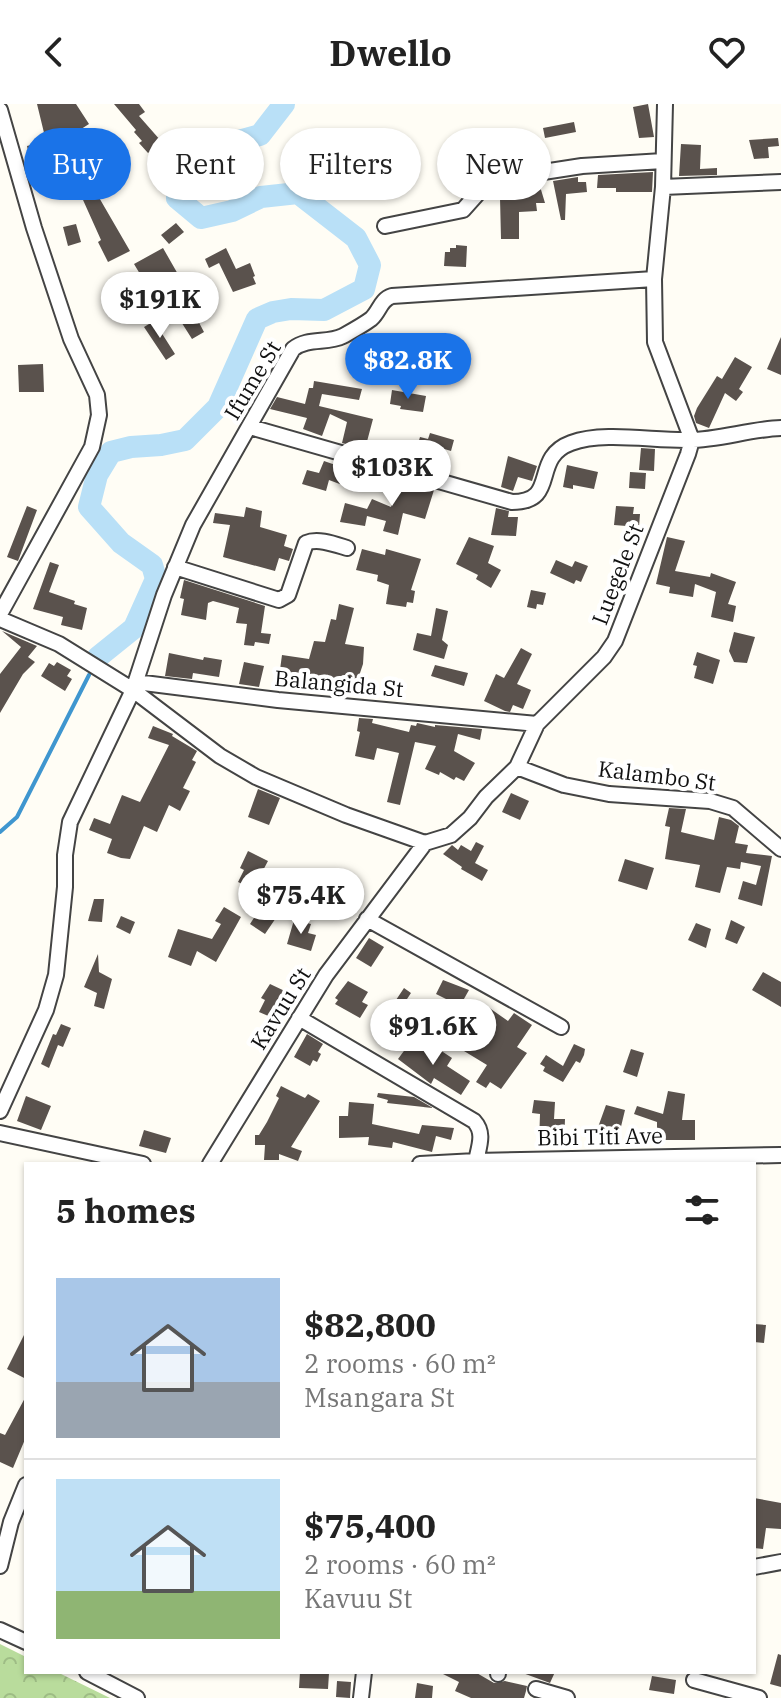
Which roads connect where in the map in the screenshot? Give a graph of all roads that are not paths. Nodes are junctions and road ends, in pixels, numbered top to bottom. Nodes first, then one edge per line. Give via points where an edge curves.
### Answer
1 (665, 104) edge
2 (0, 110) edge
3 (663, 161) junction
4 (781, 182) edge
5 (663, 187) junction
6 (385, 226) dead end
7 (654, 279) junction
8 (250, 427) junction
9 (781, 428) edge
10 (692, 440) junction
11 (347, 548) dead end
12 (175, 567) junction
13 (0, 617) edge
14 (134, 686) junction
15 (537, 724) junction
16 (517, 767) junction
17 (425, 843) junction
18 (781, 849) edge
19 (367, 919) junction
20 (299, 1018) junction
21 (561, 1027) dead end
22 (0, 1111) edge
23 (0, 1133) edge
24 (781, 1155) edge
25 (476, 1161) junction
26 (596, 1161) edge
27 (134, 1162) edge
28 (211, 1162) edge
29 (463, 1162) edge
30 (24, 1490) edge
31 (781, 1562) edge
32 (0, 1566) edge
33 (756, 1567) edge
34 (0, 1630) edge
35 (24, 1641) edge
36 (91, 1674) edge
37 (364, 1674) edge
38 (694, 1676) edge
39 (536, 1689) dead end
40 (137, 1698) edge
41 (361, 1698) edge
42 (567, 1698) edge
43 (692, 1698) edge
44 (759, 1698) edge

1 - 3 street
2 - 13 street via 71,339 97,395 99,415 92,447
3 - 5 street
3 - 6 street via 500,179 483,186 463,210
4 - 5 street
5 - 7 street
7 - 8 street, Ifume St via 386,298 370,320 342,336 293,349
7 - 10 street via 655,342
8 - 10 street via 512,502 534,499 546,466 568,444 587,438
8 - 12 street, Ifume St
9 - 10 street
10 - 15 street, Luegele St via 615,641
11 - 12 street via 306,543 288,595 279,600
12 - 14 street, Ifume St
13 - 14 street
14 - 15 street, Balangida St
14 - 17 street via 220,756 256,777
14 - 22 street, Ifume St via 70,822 56,975 46,1010
15 - 16 street, Luegele St
16 - 17 street, Luegele St via 451,835
16 - 18 street, Kalambo St via 564,785 609,794 710,801 733,808
17 - 19 street, Kavuu St
19 - 20 street, Kavuu St
19 - 21 street
20 - 25 street via 474,1121 481,1136
20 - 28 street, Kavuu St
23 - 27 street
24 - 26 street, Bibi Titi Ave
25 - 26 street, Bibi Titi Ave
25 - 29 street, Bibi Titi Ave
30 - 32 street
31 - 33 street
34 - 35 street
36 - 40 street
37 - 41 street
38 - 43 street
38 - 44 street
39 - 42 street

